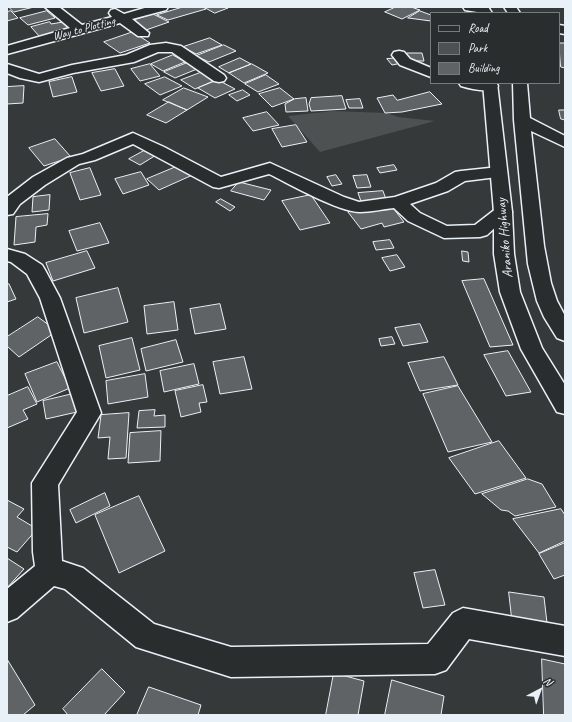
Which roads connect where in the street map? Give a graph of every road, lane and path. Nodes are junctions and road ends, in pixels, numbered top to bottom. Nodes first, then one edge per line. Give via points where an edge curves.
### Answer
1 (51, 7) edge
2 (107, 7) edge
3 (162, 7) edge
4 (469, 7) edge
5 (484, 10) edge
6 (122, 18) junction
7 (80, 30) junction
8 (143, 33) dead end
9 (7, 50) edge
10 (399, 55) dead end
11 (7, 68) edge
12 (430, 73) edge
13 (219, 78) dead end
14 (478, 84) edge
15 (520, 84) edge
16 (491, 85) edge
17 (522, 120) junction
18 (565, 142) edge
19 (499, 172) junction
20 (398, 202) junction
21 (7, 210) edge
22 (503, 212) junction
23 (7, 255) edge
24 (565, 333) edge
25 (565, 405) edge
26 (50, 571) junction
27 (7, 608) edge
28 (565, 641) edge

1 - 7 main road
2 - 6 main road
3 - 6 main road, Way to Plotting
4 - 5 main road
6 - 7 main road, Way to Plotting
6 - 8 main road
7 - 9 main road, Way to Plotting
10 - 12 main road via 405,62
11 - 13 main road via 39,78 72,69 130,59 166,46 176,49
14 - 16 main road
15 - 17 main road
16 - 19 main road, Araniko Highway
17 - 18 main road
17 - 24 main road via 535,254 545,295
19 - 20 main road via 461,176 442,187
19 - 22 main road, Araniko Highway
20 - 21 main road via 359,207 338,201 270,168 219,183 133,138 73,161 39,181 14,200
20 - 22 main road via 414,217 444,232 480,230
22 - 25 main road, Araniko Highway via 504,254 510,292 532,349
23 - 26 main road via 18,258 35,270 50,298 89,413 45,483
26 - 27 main road
26 - 28 main road via 74,578 146,637 231,662 435,659 463,623

